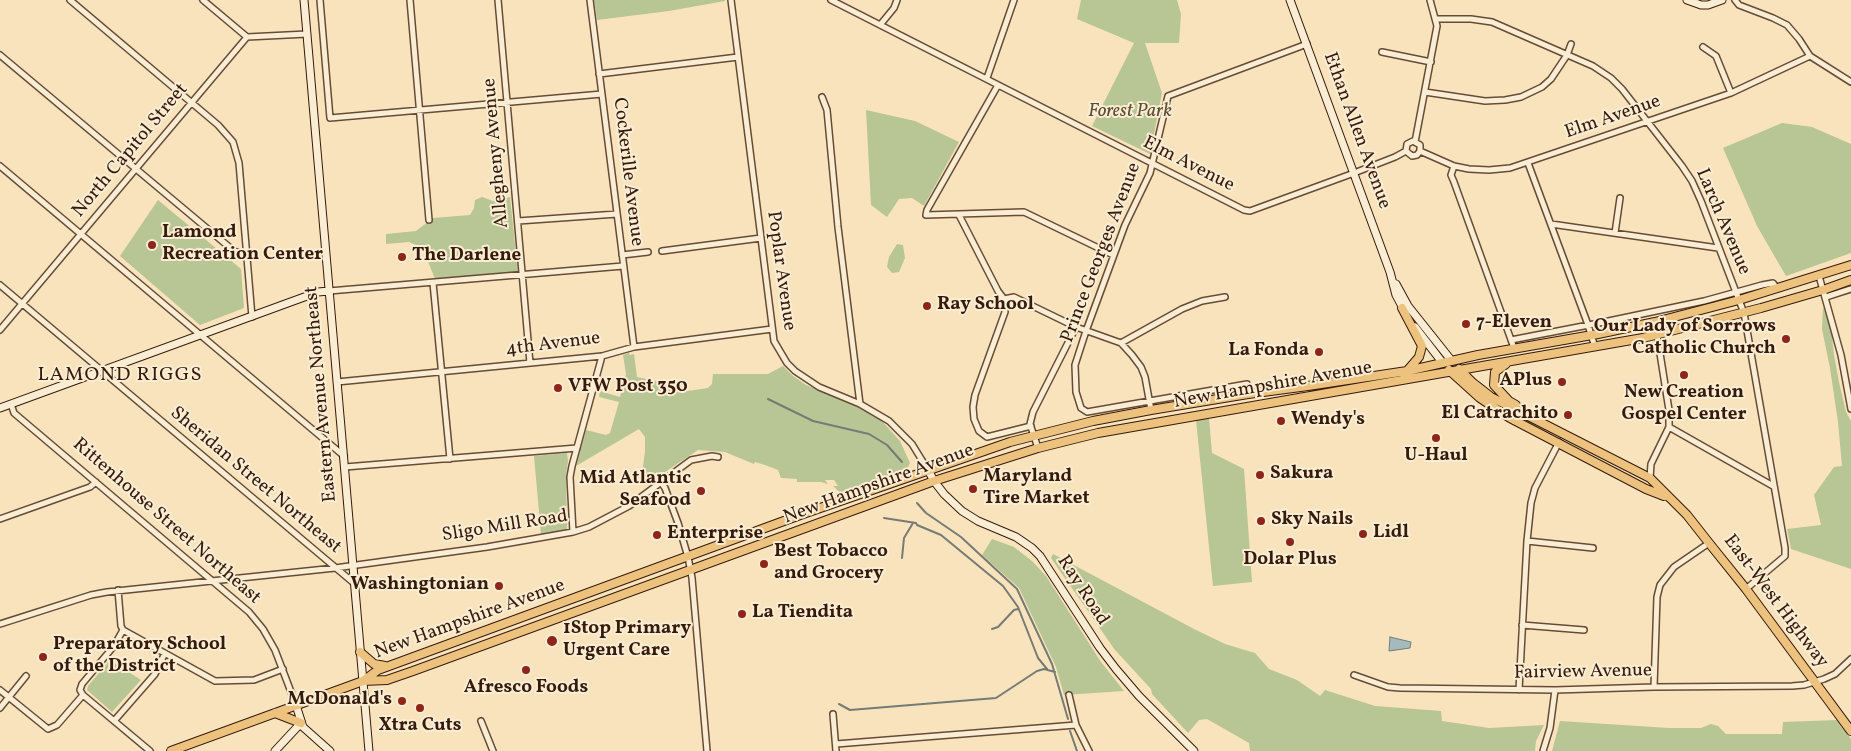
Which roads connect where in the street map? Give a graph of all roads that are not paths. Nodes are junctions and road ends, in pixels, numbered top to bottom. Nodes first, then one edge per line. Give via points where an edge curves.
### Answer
1 (70, 0) edge
2 (203, 0) edge
3 (304, 0) edge
4 (320, 0) edge
5 (410, 0) edge
6 (498, 0) edge
7 (590, 0) edge
8 (731, 0) edge
9 (831, 0) edge
10 (897, 0) edge
11 (1014, 0) edge
12 (1290, 0) edge
13 (1430, 0) edge
14 (1687, 0) edge
15 (1722, 0) edge
16 (1735, 0) edge
17 (1436, 19) junction
18 (880, 25) junction
19 (307, 34) junction
20 (247, 37) junction
21 (1306, 44) junction
22 (1571, 44) dead end
23 (1703, 47) dead end
24 (1382, 52) dead end
25 (1567, 54) junction
26 (0, 55) edge
27 (1810, 56) junction
28 (738, 57) junction
29 (1431, 62) junction
30 (599, 74) junction
31 (987, 78) junction
32 (1851, 82) edge
33 (998, 84) junction
34 (1425, 92) junction
35 (1731, 93) junction
36 (602, 94) junction
37 (822, 97) dead end
38 (507, 102) junction
39 (191, 103) junction
40 (419, 110) junction
41 (1648, 122) junction
42 (1415, 142) junction
43 (1406, 151) junction
44 (1420, 152) junction
45 (1528, 163) junction
46 (1153, 164) junction
47 (0, 166) edge
48 (1454, 166) junction
49 (136, 169) junction
50 (1354, 173) junction
51 (1620, 198) dead end
52 (617, 214) junction
53 (958, 216) junction
54 (429, 220) dead end
55 (518, 221) junction
56 (1551, 224) junction
57 (1615, 233) junction
58 (80, 234) junction
59 (760, 238) junction
60 (1718, 248) junction
61 (662, 251) dead end
62 (648, 252) dead end
63 (247, 255) junction
64 (622, 255) junction
65 (1113, 255) junction
66 (1851, 265) edge
67 (623, 266) junction
68 (1390, 272) junction
69 (522, 275) junction
70 (1819, 276) junction
71 (1851, 280) edge
72 (433, 283) junction
73 (0, 284) edge
74 (1851, 289) edge
75 (329, 292) junction
76 (1824, 294) junction
77 (1738, 296) junction
78 (1225, 297) dead end
79 (1004, 299) junction
80 (22, 304) junction
81 (1402, 308) junction
82 (1744, 313) junction
83 (252, 317) junction
84 (1655, 322) junction
85 (1588, 325) junction
86 (1076, 327) junction
87 (772, 329) junction
88 (0, 330) edge
89 (1086, 331) junction
90 (200, 335) junction
91 (1592, 335) junction
92 (1658, 335) junction
93 (1511, 340) junction
94 (1121, 343) junction
95 (634, 347) junction
96 (1595, 347) junction
97 (1514, 348) junction
98 (602, 356) junction
99 (1451, 360) junction
100 (1512, 361) junction
101 (1442, 362) junction
102 (530, 364) junction
103 (1407, 370) junction
104 (102, 371) junction
105 (441, 371) junction
106 (1461, 371) junction
107 (1451, 372) junction
108 (337, 382) junction
109 (1247, 384) dead end
110 (1150, 401) junction
111 (12, 404) junction
112 (860, 404) junction
113 (0, 408) edge
114 (1851, 409) edge
115 (1151, 410) junction
116 (1528, 416) junction
117 (1031, 426) junction
118 (1669, 427) junction
119 (1034, 436) junction
120 (1559, 442) junction
121 (577, 448) junction
122 (1038, 448) junction
123 (344, 456) junction
124 (718, 457) dead end
125 (450, 459) junction
126 (345, 468) junction
127 (928, 470) junction
128 (1650, 478) junction
129 (96, 482) junction
130 (661, 482) junction
131 (934, 482) junction
132 (1774, 486) junction
133 (1668, 498) junction
134 (0, 520) edge
135 (573, 532) junction
136 (1527, 541) junction
137 (1709, 543) junction
138 (1592, 548) dead end
139 (688, 557) junction
140 (353, 564) junction
141 (336, 568) junction
142 (690, 570) junction
143 (213, 581) junction
144 (355, 584) junction
145 (1746, 589) junction
146 (118, 590) junction
147 (0, 624) edge
148 (1522, 625) junction
149 (123, 630) junction
150 (1584, 630) dead end
151 (360, 652) junction
152 (166, 653) junction
153 (1851, 659) edge
154 (390, 666) junction
155 (283, 669) junction
156 (377, 671) junction
157 (1354, 675) dead end
158 (26, 676) dead end
159 (379, 680) junction
160 (363, 681) junction
161 (1815, 682) junction
162 (1654, 687) junction
163 (0, 690) edge
164 (1519, 690) junction
165 (1555, 690) junction
166 (83, 695) junction
167 (1069, 695) dead end
168 (8, 697) junction
169 (296, 705) junction
170 (0, 708) edge
171 (275, 713) junction
172 (833, 714) dead end
173 (114, 721) junction
174 (481, 721) dead end
175 (301, 723) junction
176 (1076, 724) junction
177 (1851, 730) edge
178 (836, 744) junction
179 (142, 748) edge
180 (150, 751) edge
181 (171, 751) edge
182 (275, 751) edge
183 (330, 751) edge
184 (369, 751) edge
185 (493, 751) edge
186 (707, 751) edge
187 (836, 751) edge
188 (1089, 751) edge
189 (1194, 751) edge
190 (1543, 751) edge

1 - 39 street
2 - 20 street
3 - 19 street, Eastern Avenue Northeast
4 - 40 street via 330,118
5 - 40 street
6 - 38 street, Allegheny Avenue
7 - 30 street, Cockerille Avenue
8 - 28 street, Poplar Avenue
9 - 18 street, Elm Avenue
10 - 18 street
11 - 31 street
12 - 21 street, Ethan Allen Avenue
13 - 17 street
14 - 15 street via 1708,5
16 - 27 street via 1739,5 1786,25
17 - 25 street, Larch Avenue via 1492,22
17 - 29 street
18 - 31 street, Elm Avenue
19 - 20 street
19 - 75 street, Eastern Avenue Northeast
20 - 39 street, North Capitol Street
21 - 46 street, Prince Georges Avenue via 1168,96
21 - 50 street, Ethan Allen Avenue
22 - 25 street
23 - 35 street via 1716,56
24 - 29 street
25 - 34 street via 1551,79 1521,97 1485,101
25 - 41 street, Larch Avenue via 1611,78
26 - 49 street
27 - 32 street
27 - 35 street, Elm Avenue
28 - 30 street
28 - 59 street, Poplar Avenue
29 - 34 street
30 - 36 street, Cockerille Avenue
31 - 33 street, Elm Avenue
33 - 46 street, Elm Avenue
33 - 53 street via 926,215
34 - 42 street
35 - 41 street, Elm Avenue
36 - 38 street
36 - 52 street, Cockerille Avenue
37 - 112 street via 827,110
38 - 40 street
38 - 55 street, Allegheny Avenue
39 - 49 street, North Capitol Street
39 - 63 street via 223,129 236,150
40 - 54 street
41 - 45 street, Elm Avenue
41 - 60 street, Larch Avenue via 1692,181
42 - 43 street via 1407,144
42 - 44 street via 1420,145
43 - 44 street via 1412,156
43 - 50 street, Elm Avenue
44 - 48 street, Elm Avenue
45 - 48 street, Elm Avenue via 1490,170
45 - 56 street
46 - 50 street, Elm Avenue via 1250,211
46 - 65 street, Prince Georges Avenue
47 - 58 street
48 - 93 street via 1454,182
49 - 58 street, North Capitol Street
49 - 63 street via 234,251
50 - 68 street, Ethan Allen Avenue
51 - 57 street
52 - 55 street
52 - 64 street, Cockerille Avenue
53 - 65 street via 1024,212
53 - 79 street
55 - 69 street, Allegheny Avenue
56 - 57 street
56 - 85 street
57 - 60 street
58 - 80 street, North Capitol Street
58 - 90 street
59 - 61 street
59 - 87 street, Poplar Avenue
60 - 77 street, Larch Avenue
62 - 64 street
63 - 83 street
64 - 67 street, Cockerille Avenue
65 - 89 street, Prince Georges Avenue
66 - 70 main road, New Hampshire Avenue
67 - 69 street
67 - 95 street, Cockerille Avenue
68 - 81 street, Ethan Allen Avenue
68 - 99 street, Ethan Allen Avenue via 1408,306
69 - 72 street
69 - 102 street, Allegheny Avenue
70 - 76 street
70 - 77 main road, New Hampshire Avenue
71 - 76 main road, New Hampshire Avenue
72 - 75 street
72 - 105 street
73 - 80 street, Sheridan Street Northeast
74 - 76 street
75 - 83 street via 318,292
75 - 108 street, Eastern Avenue Northeast
76 - 82 main road, New Hampshire Avenue
76 - 114 street
77 - 82 street, Larch Avenue
77 - 84 main road, New Hampshire Avenue
77 - 85 street
78 - 94 street via 1182,308
79 - 86 street via 1014,297
79 - 117 street via 1005,312 975,395 974,419 982,435 987,437
80 - 88 street, North Capitol Street
80 - 104 street, Sheridan Street Northeast
81 - 101 street, Ethan Allen Avenue
81 - 103 main road via 1422,346 1419,357
82 - 92 main road, New Hampshire Avenue
82 - 132 street, Larch Avenue
83 - 90 street
84 - 91 main road, New Hampshire Avenue
84 - 92 street
85 - 91 street
85 - 93 street
86 - 89 street
86 - 117 street, Prince Georges Avenue via 1033,412
87 - 95 street, 4th Avenue
87 - 112 street, Poplar Avenue via 779,352 795,371 819,387
89 - 94 street
89 - 110 street, Prince Georges Avenue via 1075,365 1076,392 1081,408 1087,412
90 - 104 street
90 - 123 street
91 - 96 street
91 - 97 main road, New Hampshire Avenue
92 - 96 main road, New Hampshire Avenue
92 - 118 street
93 - 97 street
94 - 110 street via 1140,367
95 - 98 street, 4th Avenue
96 - 100 main road, New Hampshire Avenue
97 - 99 main road, New Hampshire Avenue
98 - 102 street, 4th Avenue
98 - 121 street
99 - 101 main road, New Hampshire Avenue
99 - 106 main road, East-West Highway
100 - 106 main road, New Hampshire Avenue
100 - 116 main road via 1495,372 1494,385
101 - 103 main road, New Hampshire Avenue
101 - 107 main road, East-West Highway
102 - 105 street, 4th Avenue
103 - 115 main road, New Hampshire Avenue
104 - 111 street
104 - 141 street, Sheridan Street Northeast
105 - 108 street, 4th Avenue
105 - 125 street
106 - 107 main road, New Hampshire Avenue
106 - 116 main road, East-West Highway via 1491,397
107 - 120 main road, East-West Highway via 1480,398 1510,418
107 - 122 main road, New Hampshire Avenue via 1097,433
108 - 123 street, Eastern Avenue Northeast
109 - 110 street, New Hampshire Avenue
110 - 115 street
111 - 113 street
111 - 129 street, Rittenhouse Street Northeast via 14,413
112 - 127 street, Poplar Avenue via 889,421 912,444
115 - 119 main road, New Hampshire Avenue
116 - 128 main road, East-West Highway
117 - 119 street
118 - 128 street via 1651,464
118 - 132 street
119 - 122 street
119 - 127 main road, New Hampshire Avenue
120 - 133 main road, East-West Highway
120 - 136 street via 1533,495
121 - 125 street
121 - 135 street via 570,477
122 - 131 main road, New Hampshire Avenue
123 - 126 street, Eastern Avenue Northeast
124 - 130 street, Sligo Mill Road via 691,460
125 - 126 street
126 - 140 street, Eastern Avenue Northeast
127 - 131 street, Ray Road
127 - 139 main road, New Hampshire Avenue
128 - 133 main road, East-West Highway
129 - 134 street
129 - 143 street, Rittenhouse Street Northeast
130 - 135 street, Sligo Mill Road via 629,506
130 - 139 street via 666,488
131 - 142 main road, New Hampshire Avenue
131 - 189 street, Ray Road via 962,511 1016,537 1040,556 1116,669
132 - 145 street, Larch Avenue via 1786,556
133 - 137 main road, East-West Highway
135 - 140 street, Sligo Mill Road
136 - 138 street
136 - 148 street
137 - 145 main road, East-West Highway
137 - 162 street via 1674,567 1660,585
139 - 142 street
139 - 154 main road, New Hampshire Avenue
140 - 141 street, Sligo Mill Road
140 - 144 street, Eastern Avenue Northeast
141 - 143 street, Sligo Mill Road
141 - 144 street, Sheridan Street Northeast
142 - 159 main road, New Hampshire Avenue via 387,680
142 - 186 street
143 - 146 street, Sligo Mill Road
143 - 155 street, Rittenhouse Street Northeast via 259,624
144 - 151 street, Eastern Avenue Northeast
145 - 161 main road, East-West Highway
146 - 147 street, Sligo Mill Road via 92,594
146 - 149 street
148 - 150 street
148 - 164 street
149 - 152 street
149 - 166 street via 114,646 82,684 80,690
151 - 154 main road via 374,664
151 - 160 street, Eastern Avenue Northeast
152 - 155 street via 215,681 254,680
152 - 173 street via 154,674
153 - 161 street, Fairview Avenue via 1835,674
154 - 156 main road, New Hampshire Avenue
155 - 169 street, Rittenhouse Street Northeast
156 - 159 main road
156 - 160 main road, New Hampshire Avenue
157 - 164 street, Fairview Avenue via 1396,688
158 - 168 street
159 - 160 main road, New Hampshire Avenue
160 - 169 main road
160 - 184 street, Eastern Avenue Northeast
161 - 162 street, Fairview Avenue via 1792,686
161 - 177 main road, East-West Highway
162 - 165 street, Fairview Avenue
163 - 168 street
164 - 165 street, Fairview Avenue
165 - 190 street
166 - 168 street via 57,725 48,729
166 - 173 street
167 - 176 street
168 - 170 street
169 - 171 main road
169 - 175 street, Rittenhouse Street Northeast
171 - 175 main road
171 - 181 main road
172 - 178 street
173 - 179 street
174 - 185 street
175 - 182 street
175 - 183 street, Rittenhouse Street Northeast
176 - 178 street
176 - 188 street
178 - 187 street
179 - 180 street

